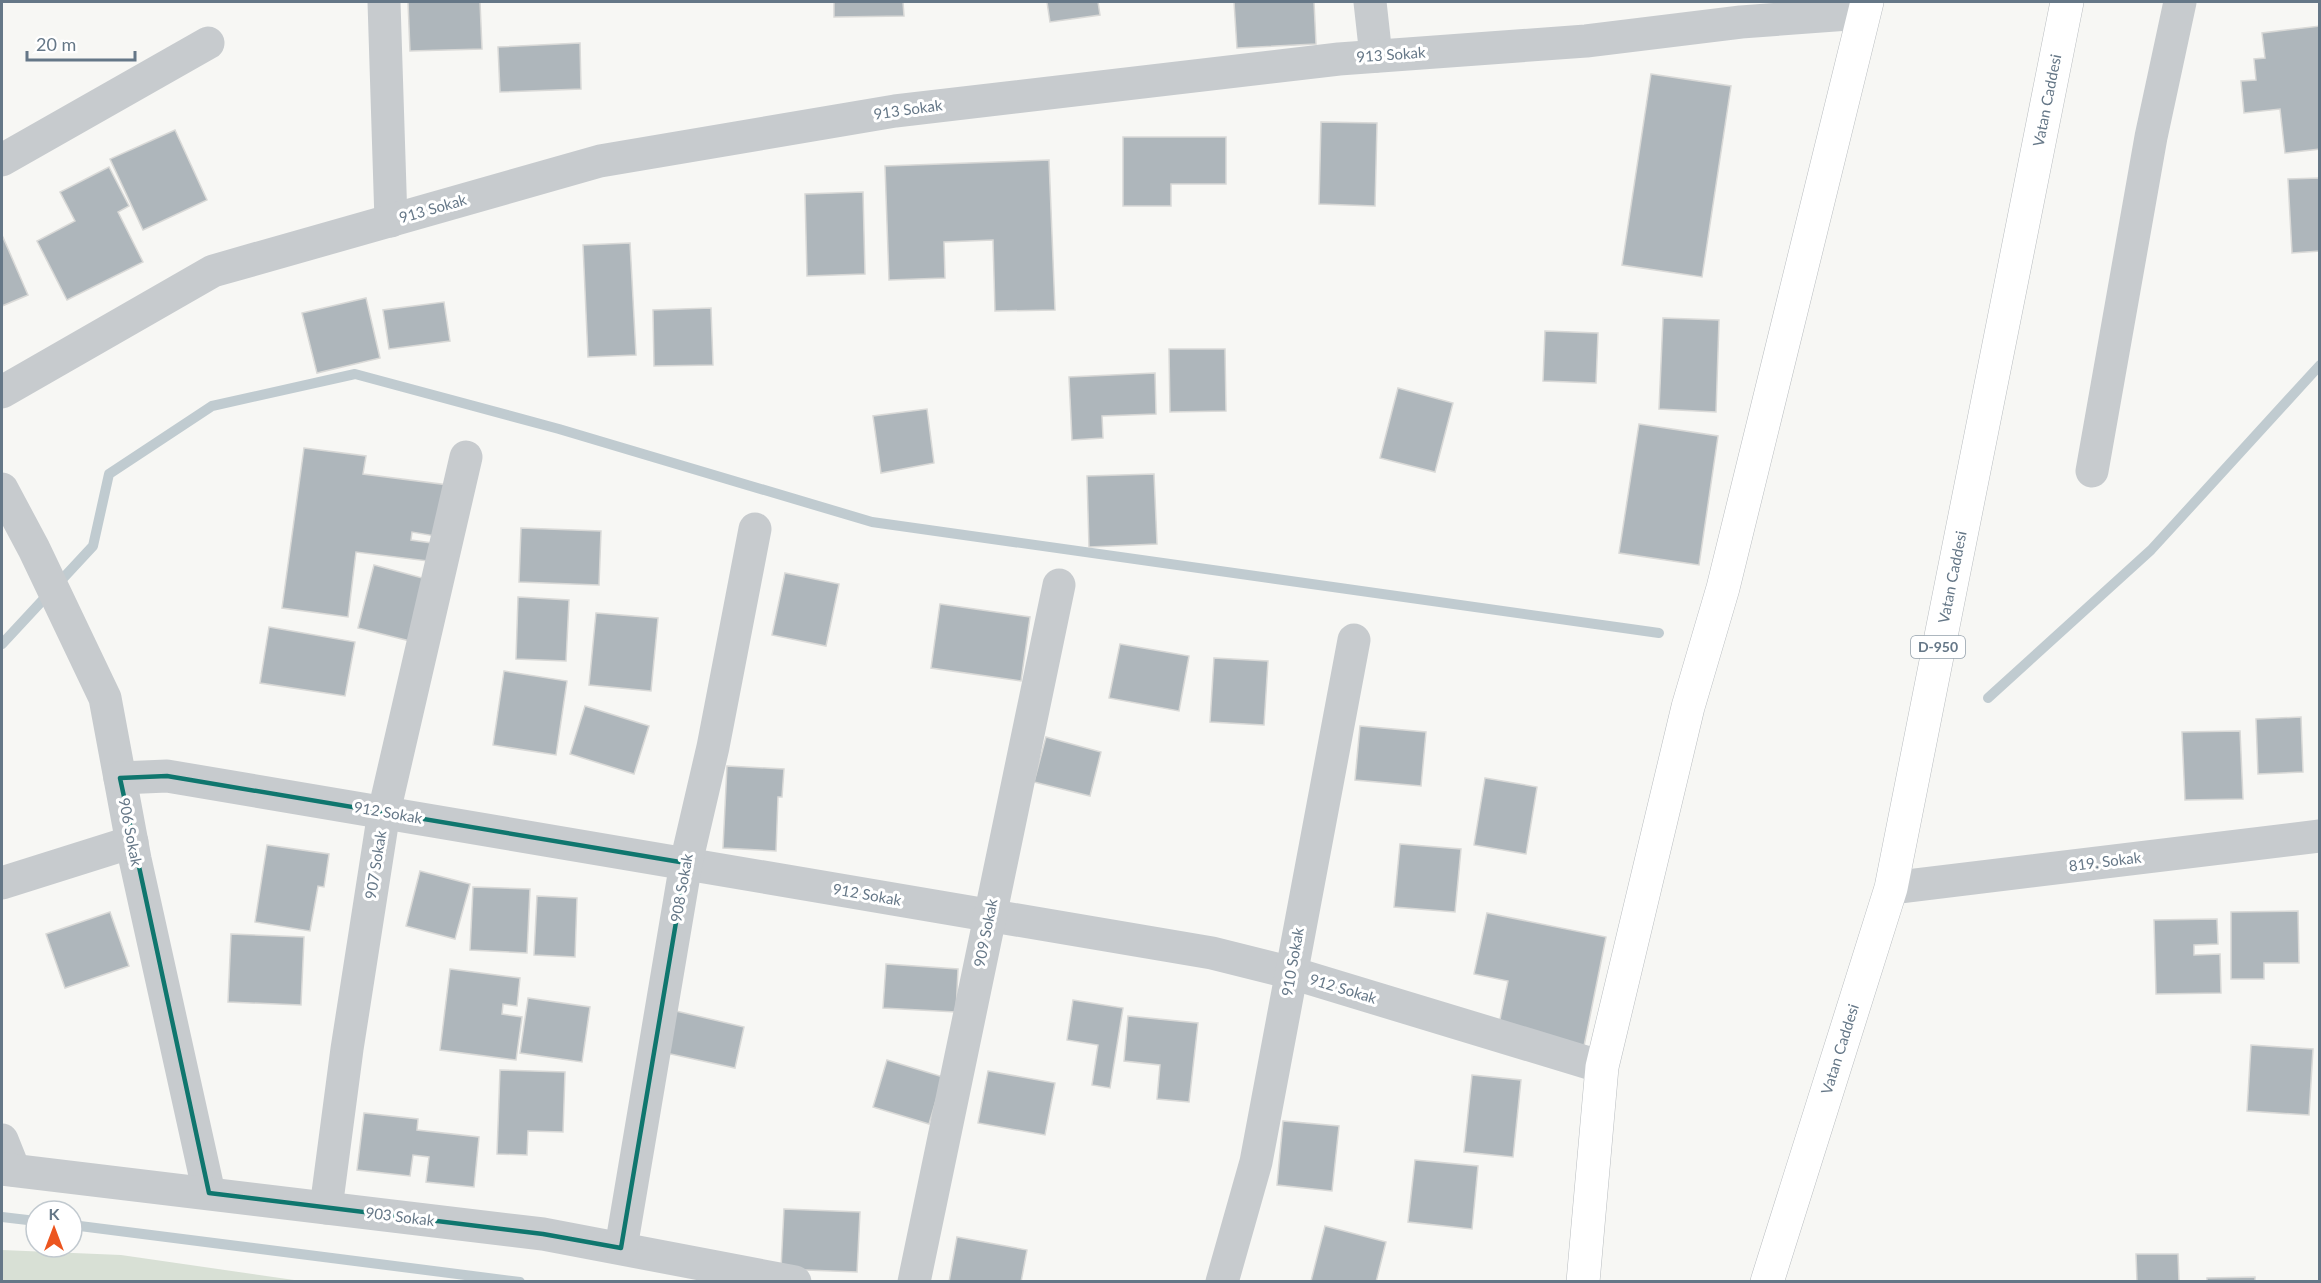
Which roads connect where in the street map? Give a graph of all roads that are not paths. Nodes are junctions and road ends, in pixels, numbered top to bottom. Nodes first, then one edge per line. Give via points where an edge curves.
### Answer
1 (384, 2) edge
2 (1370, 2) edge
3 (2067, 2) edge
4 (2180, 2) edge
5 (1864, 8) edge
6 (1707, 14) edge
7 (208, 43) dead end
8 (1376, 56) junction
9 (2, 160) edge
10 (391, 221) junction
11 (2, 392) edge
12 (466, 457) dead end
13 (2092, 471) dead end
14 (2, 489) edge
15 (755, 530) dead end
16 (1059, 585) dead end
17 (1354, 640) dead end
18 (120, 778) junction
19 (384, 812) junction
20 (2319, 836) edge
21 (132, 842) junction
22 (686, 863) junction
23 (2, 883) edge
24 (1891, 888) junction
25 (989, 916) junction
26 (1292, 973) junction
27 (1602, 1067) junction
28 (6, 1160) edge
29 (209, 1193) junction
30 (326, 1208) junction
31 (621, 1248) junction
32 (795, 1281) edge
33 (914, 1281) edge
34 (1222, 1281) edge
35 (1583, 1281) edge
36 (1767, 1281) edge

1 - 10 street
2 - 8 street
3 - 24 highway, Vatan Caddesi / D-950
4 - 13 street via 2151,137
5 - 6 street, 913 Sokak
5 - 27 highway
6 - 8 street, 913 Sokak via 1586,41
7 - 9 street
8 - 10 street, 913 Sokak via 895,111 600,161
10 - 11 street, 913 Sokak via 213,271
12 - 19 street, 907 Sokak
14 - 18 street, 906 Sokak via 105,698
15 - 22 street, 908 Sokak via 714,747
16 - 25 street, 909 Sokak
17 - 26 street, 910 Sokak
18 - 19 street, 912 Sokak via 167,776
18 - 21 street, 906 Sokak
19 - 22 street, 912 Sokak
19 - 30 street, 907 Sokak
20 - 24 street, 819. Sokak
21 - 23 street
21 - 29 street, 906 Sokak
22 - 25 street, 912 Sokak
22 - 31 street, 908 Sokak
24 - 36 highway, Vatan Caddesi / D-950
25 - 26 street, 912 Sokak via 1212,954
25 - 33 street, 909 Sokak
26 - 27 street, 912 Sokak
26 - 34 street, 910 Sokak via 1256,1162
27 - 35 highway
28 - 29 street, 903 Sokak
29 - 30 street, 903 Sokak
30 - 31 street, 903 Sokak via 543,1234
31 - 32 street, 903 Sokak

